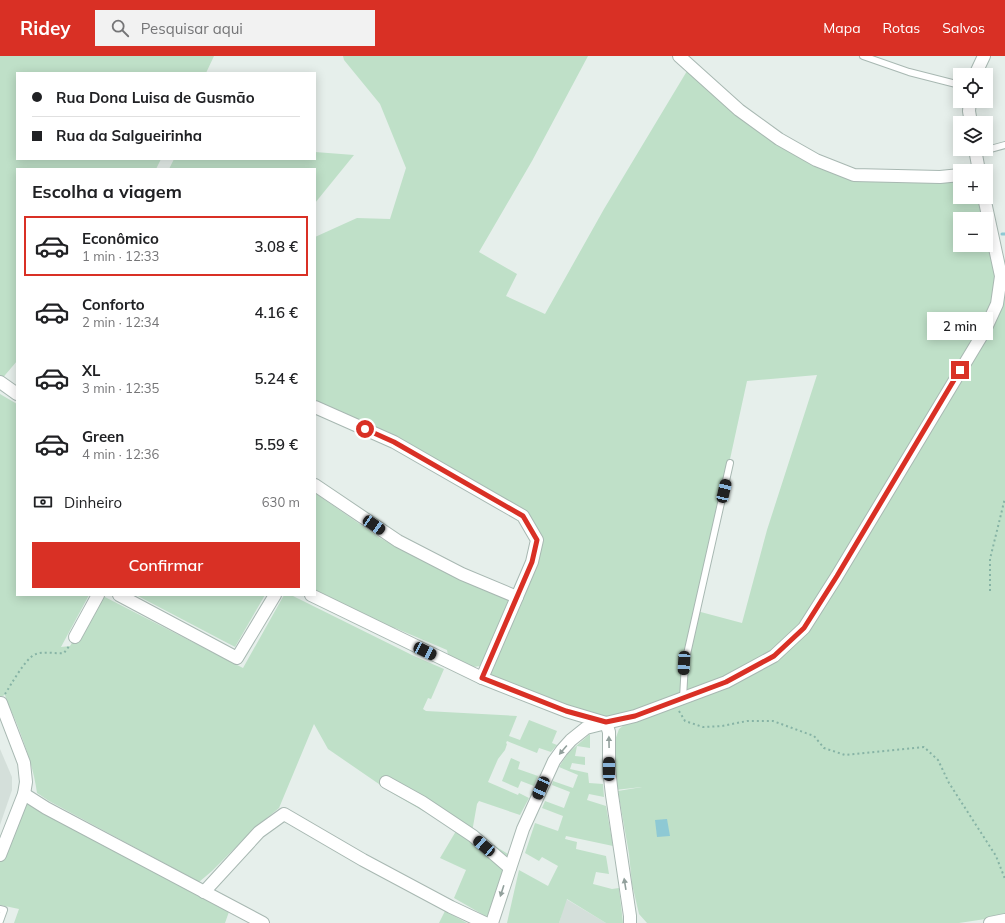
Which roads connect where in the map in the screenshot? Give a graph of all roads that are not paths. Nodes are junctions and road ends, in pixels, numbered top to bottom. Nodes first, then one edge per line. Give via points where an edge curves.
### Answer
1 (679, 56) edge
2 (863, 56) edge
3 (984, 56) edge
4 (978, 68) edge
5 (953, 83) edge
6 (1005, 145) edge
7 (993, 147) edge
8 (953, 176) edge
9 (986, 204) edge
10 (0, 382) edge
11 (16, 393) edge
12 (316, 407) edge
13 (730, 463) dead end
14 (316, 486) edge
15 (97, 596) edge
16 (121, 596) edge
17 (274, 596) edge
18 (313, 596) edge
19 (517, 597) junction
20 (74, 637) road end
21 (482, 678) junction
22 (678, 700) junction
23 (1, 703) road end
24 (606, 722) junction
25 (386, 782) dead end
26 (24, 794) junction
27 (0, 855) edge
28 (510, 868) junction
29 (204, 892) junction
30 (0, 909) edge
31 (632, 920) edge
32 (1005, 920) edge
33 (0, 921) edge
34 (263, 923) edge
35 (485, 923) edge
36 (492, 923) edge
37 (990, 923) edge

1 - 8 street via 739,110 779,139 816,160 854,175
2 - 5 lane via 909,72
3 - 4 street
6 - 7 lane
9 - 22 street via 1001,276 997,304 845,563 804,628 774,656 726,682
10 - 11 street
12 - 19 street via 394,442 523,516 537,540 532,562
13 - 22 lane via 684,663
14 - 19 street via 398,541 462,574
15 - 20 street
16 - 17 street via 238,658
18 - 21 street
19 - 21 street
21 - 24 street via 566,711
22 - 24 street via 635,716
23 - 26 street via 24,763
24 -> 28 street via 586,728 571,740 554,761 524,827
31 -> 24 street via 612,795 609,732
25 - 28 street via 473,836
26 - 27 street
26 - 29 street
28 -> 36 street
29 - 34 street
29 - 35 street via 259,832 284,814 370,864
30 - 33 lane via 4,910
32 - 37 street

